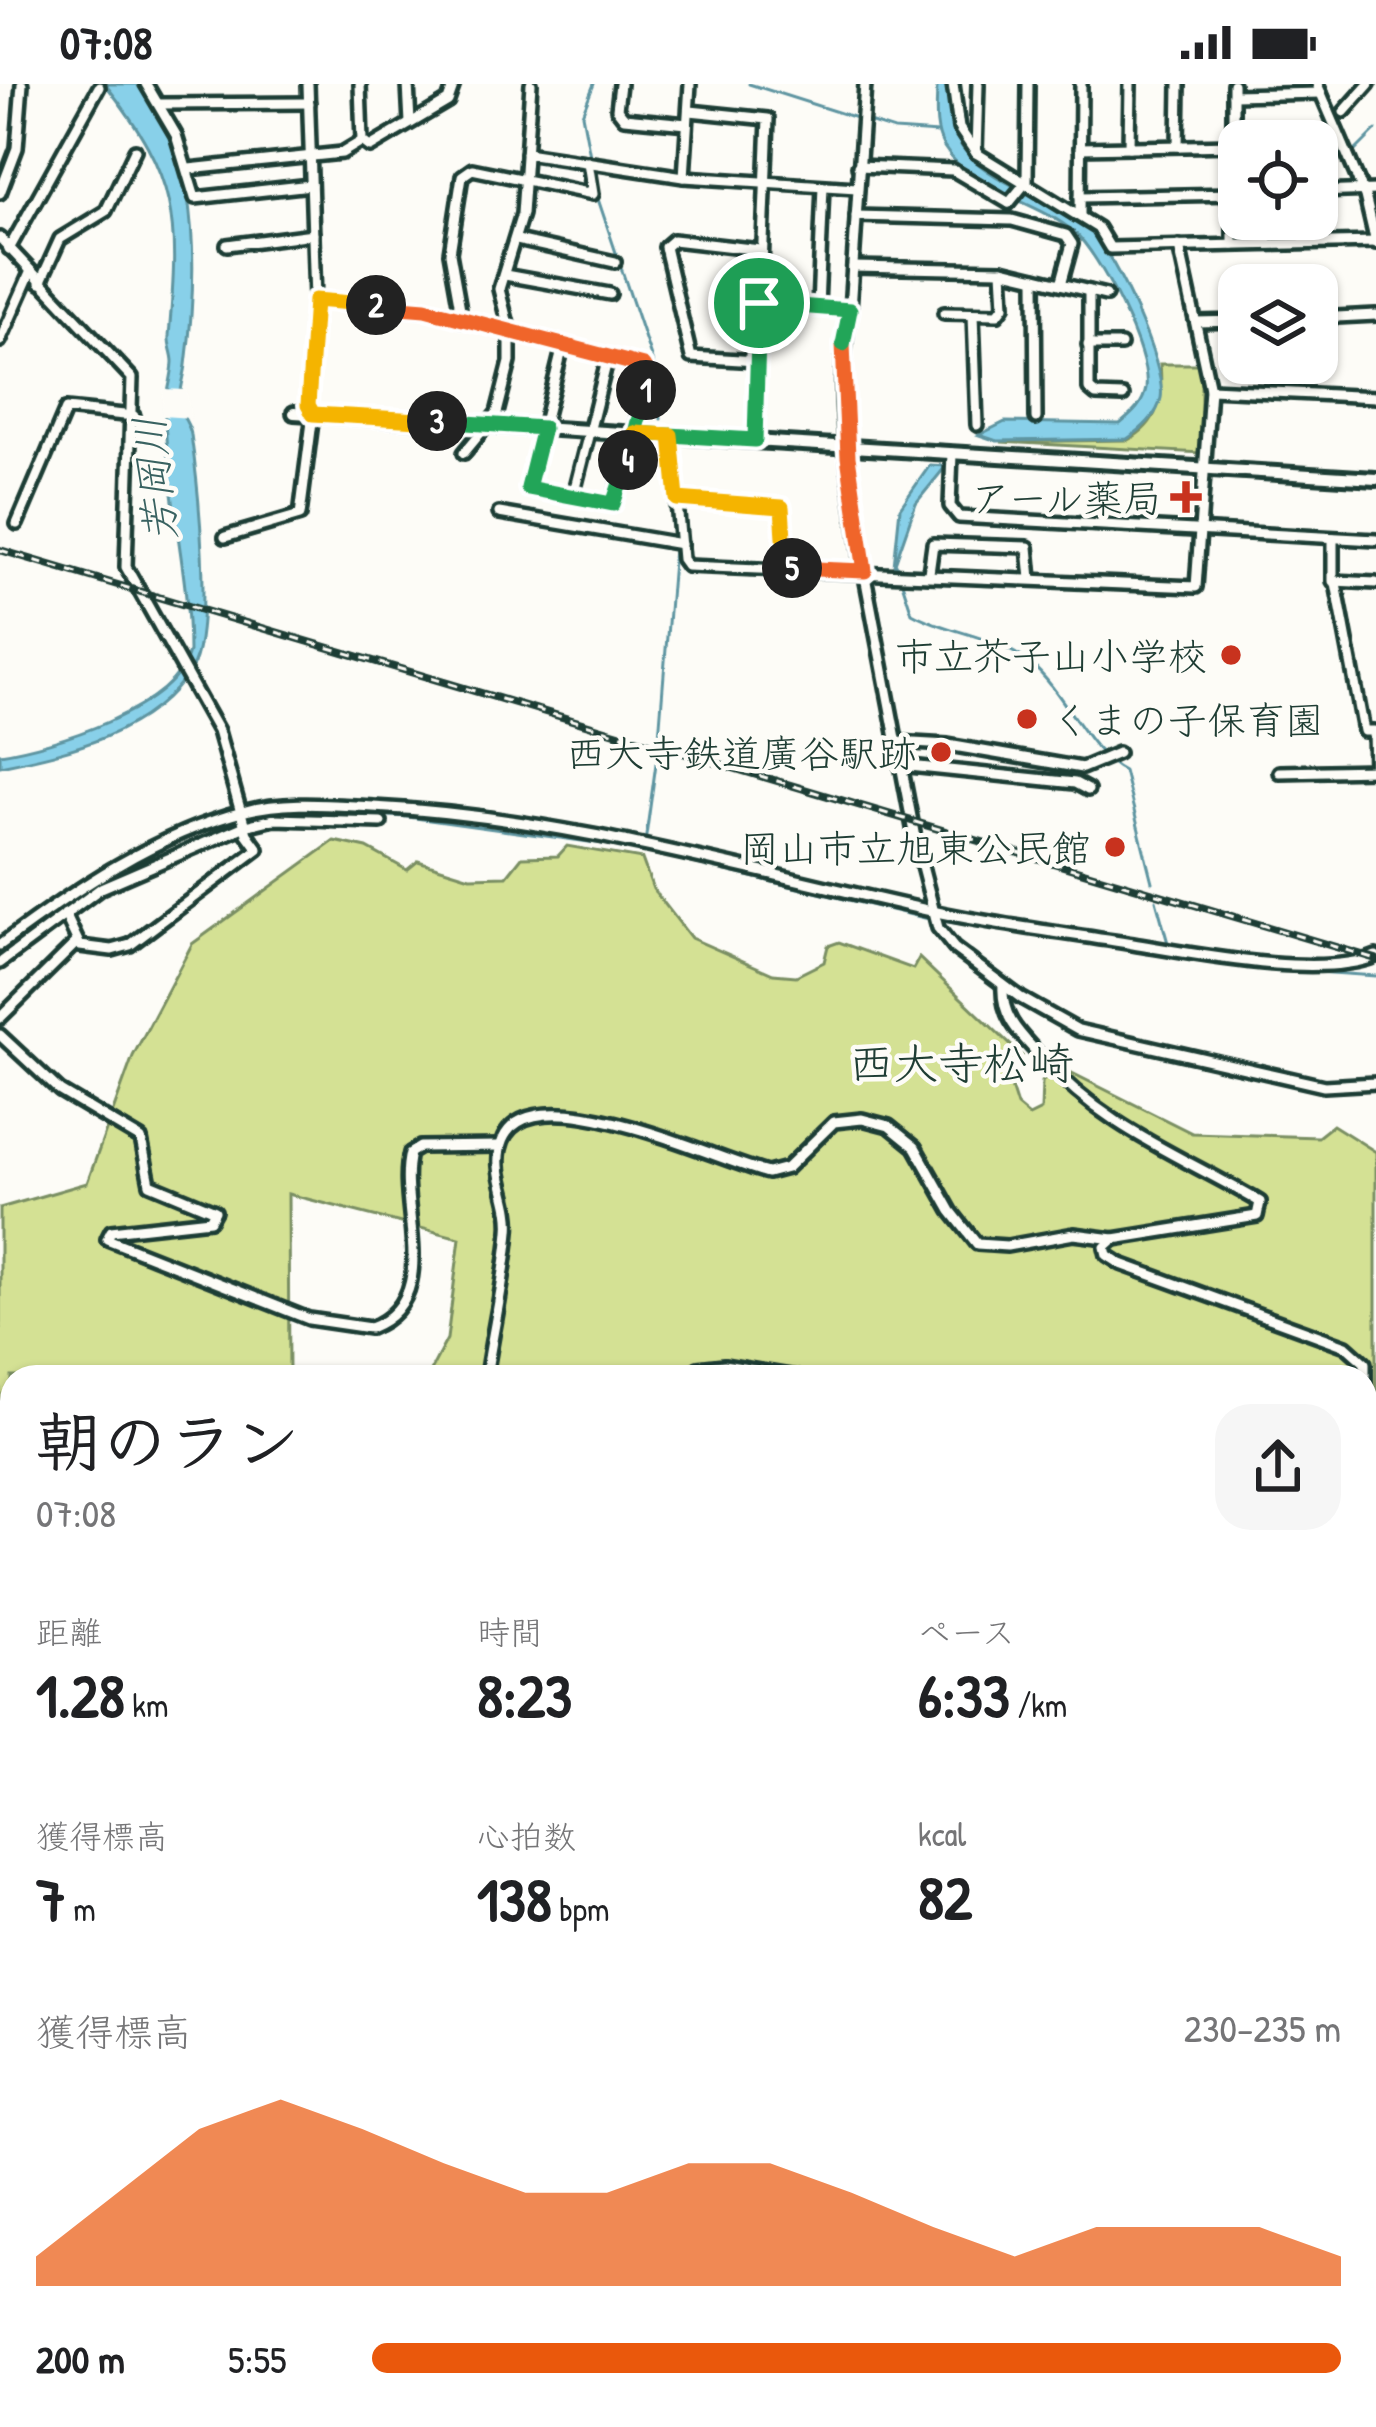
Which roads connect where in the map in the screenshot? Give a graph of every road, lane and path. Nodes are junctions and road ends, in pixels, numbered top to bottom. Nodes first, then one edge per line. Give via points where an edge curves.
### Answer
1 (22, 84) edge
2 (146, 84) edge
3 (308, 84) edge
4 (360, 84) edge
5 (408, 84) edge
6 (454, 84) edge
7 (530, 84) edge
8 (620, 84) edge
9 (690, 84) edge
10 (865, 84) edge
11 (953, 84) edge
12 (978, 84) edge
13 (1028, 84) edge
14 (1081, 84) edge
15 (1130, 84) edge
16 (1180, 84) edge
17 (1369, 84) edge
18 (99, 87) dead end
19 (1319, 89) edge
20 (1233, 90) edge
21 (309, 103) junction
22 (159, 104) junction
23 (690, 111) junction
24 (1344, 112) dead end
25 (1235, 120) edge
26 (410, 123) junction
27 (687, 124) junction
28 (362, 141) junction
29 (1338, 141) edge
30 (1341, 141) junction
31 (1218, 145) edge
32 (1178, 146) junction
33 (1129, 147) junction
34 (1079, 148) junction
35 (135, 150) dead end
36 (526, 153) junction
37 (976, 153) junction
38 (310, 157) junction
39 (588, 162) junction
40 (858, 166) junction
41 (188, 169) junction
42 (684, 177) junction
43 (524, 181) junction
44 (762, 182) junction
45 (311, 185) junction
46 (1024, 185) junction
47 (823, 186) junction
48 (857, 188) junction
49 (1370, 190) edge
50 (1338, 191) edge
51 (0, 193) edge
52 (1218, 195) edge
53 (1080, 197) junction
54 (1012, 202) junction
55 (856, 216) junction
56 (1080, 216) junction
57 (1008, 220) junction
58 (313, 235) junction
59 (0, 238) edge
60 (518, 240) junction
61 (1234, 240) edge
62 (1376, 242) edge
63 (226, 245) dead end
64 (1234, 245) junction
65 (1179, 246) junction
66 (9, 249) junction
67 (760, 250) junction
68 (615, 262) dead end
69 (854, 267) junction
70 (1002, 270) junction
71 (30, 273) junction
72 (505, 275) junction
73 (1035, 278) junction
74 (40, 283) junction
75 (1061, 284) junction
76 (1088, 291) junction
77 (610, 294) dead end
78 (1106, 295) dead end
79 (315, 300) junction
80 (759, 303) junction
81 (818, 307) junction
82 (850, 310) junction
83 (944, 314) dead end
84 (973, 314) junction
85 (1376, 315) edge
86 (1338, 316) edge
87 (462, 320) junction
88 (1218, 321) edge
89 (1196, 322) junction
90 (3, 324) edge
91 (510, 332) junction
92 (0, 341) edge
93 (1121, 345) dead end
94 (562, 346) junction
95 (1088, 346) junction
96 (608, 357) junction
97 (757, 362) junction
98 (1210, 389) junction
99 (1123, 396) dead end
100 (1376, 397) edge
101 (311, 410) junction
102 (294, 413) dead end
103 (134, 416) junction
104 (1036, 418) dead end
105 (491, 424) junction
106 (977, 425) dead end
107 (543, 428) junction
108 (589, 430) junction
109 (635, 433) junction
110 (671, 435) junction
111 (755, 440) junction
112 (848, 446) junction
113 (464, 453) dead end
114 (952, 453) junction
115 (1205, 468) junction
116 (1376, 479) edge
117 (573, 496) junction
118 (677, 499) junction
119 (500, 513) dead end
120 (17, 524) dead end
121 (1201, 529) junction
122 (225, 537) dead end
123 (1334, 538) junction
124 (1376, 540) edge
125 (676, 544) junction
126 (786, 568) junction
127 (865, 571) junction
128 (929, 573) junction
129 (1031, 579) junction
130 (1336, 583) junction
131 (1376, 583) edge
132 (896, 742) junction
133 (1110, 758) dead end
134 (900, 765) junction
135 (1376, 771) edge
136 (1279, 772) dead end
137 (1088, 790) dead end
138 (243, 820) junction
139 (381, 822) dead end
140 (65, 914) junction
141 (938, 918) junction
142 (77, 942) junction
143 (0, 945) edge
144 (1376, 956) edge
145 (0, 963) edge
146 (1003, 985) junction
147 (0, 1018) edge
148 (0, 1035) edge
149 (1376, 1083) edge
150 (500, 1146) junction
151 (1114, 1239) junction
152 (488, 1365) edge
153 (1365, 1365) edge

1 - 51 street via 17,148
2 - 22 street
3 - 21 street
4 - 28 street
5 - 26 street
6 - 26 street via 448,101
7 - 36 street
8 - 27 street via 624,118
9 - 23 street
10 - 40 street
11 - 37 street via 959,128
12 - 37 street
13 - 46 street
14 - 34 street
15 - 33 street
16 - 32 street
17 - 24 street
18 - 66 street
19 - 20 street
19 - 30 street
20 - 25 street
21 - 22 street
21 - 38 street
22 - 41 street
23 - 27 street
23 - 44 street via 768,119
26 - 28 street via 370,147
27 - 42 street
28 - 38 street
29 - 30 street
30 - 49 street
31 - 32 street
32 - 33 street
33 - 34 street
34 - 53 street
35 - 74 street via 106,212 60,239
36 - 39 street
36 - 43 street
37 - 46 street
38 - 41 street
38 - 45 street
39 - 42 street
39 - 43 street via 592,194
40 - 48 street
40 - 54 street via 953,170
41 - 45 street via 195,198
42 - 44 street
43 - 60 street
43 - 87 street via 472,169 462,176 450,253
44 - 47 street
44 - 67 street
45 - 58 street
46 - 54 street
46 - 56 street
47 - 48 street
47 - 81 street
48 - 55 street
49 - 50 street
49 - 62 street
52 - 53 street
53 - 56 street
54 - 57 street
55 - 57 street
55 - 69 street
56 - 65 street via 1110,248
57 - 75 street via 1071,238
58 - 63 street
58 - 79 street
59 - 66 street
60 - 68 street
60 - 72 street
61 - 64 street
62 - 64 street
64 - 65 street
65 - 89 street
66 - 71 street
67 - 80 street
67 - 97 street via 673,240 665,248 691,357
69 - 70 street
69 - 82 street
70 - 73 street
70 - 84 street via 1004,306 998,314
71 - 74 street
71 - 90 street
72 - 77 street
72 - 91 street via 499,289
73 - 75 street
73 - 104 street
74 - 103 street via 127,370
75 - 76 street
76 - 78 street
76 - 95 street
79 - 87 street
79 - 101 street
80 - 81 street
80 - 97 street
81 - 82 street
82 - 112 street via 842,356
83 - 84 street
84 - 106 street
85 - 86 street
87 - 91 street
88 - 89 street
89 - 98 street
90 - 92 street
91 - 94 street
91 - 105 street via 510,362
93 - 95 street
94 - 96 street
94 - 107 street
95 - 99 street via 1089,389
96 - 108 street
96 - 109 street via 648,370
97 - 111 street
98 - 100 street
98 - 115 street
101 - 102 street
101 - 105 street
101 - 122 street via 300,515
103 - 120 street via 66,409
103 - 138 street via 126,567 224,746
105 - 107 street
105 - 113 street
107 - 108 street
107 - 117 street via 528,488
108 - 109 street
108 - 117 street
109 - 110 street
109 - 117 street via 618,499
110 - 111 street
110 - 118 street
111 - 112 street
112 - 114 street
112 - 127 street
114 - 115 street
114 - 121 street via 950,506 959,517
115 - 116 street
115 - 121 street
118 - 125 street
118 - 126 street via 782,507
119 - 125 street
121 - 123 street
121 - 129 street via 1196,587
123 - 124 street
123 - 130 street
125 - 126 street via 688,566
126 - 127 street
127 - 128 street
127 - 132 street
128 - 129 street
128 - 129 street via 932,544 1028,548
130 - 131 street
130 - 135 street via 1364,731 1374,731
132 - 133 street via 1082,768
132 - 134 street
134 - 137 street
134 - 141 street
135 - 136 street
138 - 139 street
138 - 140 street via 101,888
138 - 141 street via 335,806 457,814 646,842
138 - 142 street via 259,850 137,941 112,950
138 - 143 street via 97,874
140 - 142 street
140 - 145 street
141 - 144 street via 1218,957 1350,964
141 - 146 street via 953,948
142 - 147 street
146 - 149 street via 1078,1030 1324,1086
146 - 151 street via 1009,1023 1097,1112 1260,1202 1249,1220
148 - 150 street via 60,1091 141,1139 150,1184 215,1211 209,1220 110,1231 107,1239 309,1319 370,1328 398,1307 416,1248 410,1153
150 - 151 street via 525,1115 573,1111 779,1173 834,1122 862,1120 889,1126 915,1147 977,1244 1074,1234
150 - 152 street via 509,1230
151 - 153 street via 1107,1256 1121,1264 1346,1346

